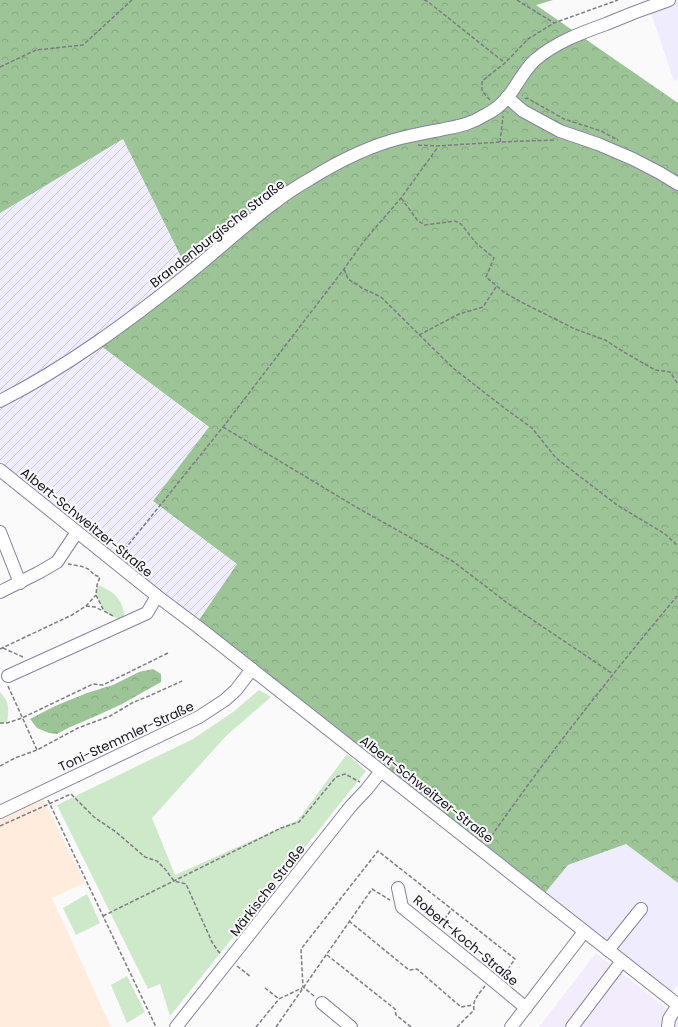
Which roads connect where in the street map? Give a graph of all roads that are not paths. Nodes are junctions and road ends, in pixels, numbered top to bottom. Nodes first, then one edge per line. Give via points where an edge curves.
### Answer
1 (669, 0) edge
2 (512, 101) junction
3 (678, 184) edge
4 (0, 401) edge
5 (0, 470) edge
6 (0, 532) edge
7 (77, 532) junction
8 (20, 583) junction
9 (0, 592) edge
10 (157, 596) junction
11 (252, 669) junction
12 (6, 680) road end
13 (381, 771) junction
14 (0, 812) edge
15 (398, 888) dead end
16 (641, 909) dead end
17 (584, 932) junction
18 (608, 950) junction
19 (622, 961) junction
20 (322, 1003) road end
21 (678, 1005) edge
22 (526, 1008) junction
23 (344, 1025) edge
24 (176, 1027) edge
25 (511, 1027) edge
26 (572, 1027) edge
27 (668, 1027) edge

1 - 2 street, Brandenburgische Straße via 571,37 554,46 530,65
2 - 3 street via 523,111 560,131 633,159
2 - 4 street, Brandenburgische Straße via 500,113 461,126 374,146 311,178 254,218 190,273 97,343
5 - 7 street, Albert-Schweitzer-Straße
6 - 8 street
7 - 8 street via 56,562
7 - 10 street, Albert-Schweitzer-Straße
8 - 9 street
10 - 11 street, Albert-Schweitzer-Straße
10 - 12 street via 146,613 33,664
11 - 13 street, Albert-Schweitzer-Straße
11 - 14 street, Toni-Stemmler-Straße via 225,700 199,717
13 - 17 street, Albert-Schweitzer-Straße
13 - 24 street, Märkische Straße
15 - 22 street, Robert-Koch-Straße via 402,907
16 - 18 street
17 - 18 street, Albert-Schweitzer-Straße
17 - 22 street
18 - 19 street, Albert-Schweitzer-Straße
19 - 21 street, Albert-Schweitzer-Straße
19 - 26 street
20 - 23 street
21 - 27 street via 669,1019
22 - 25 street

